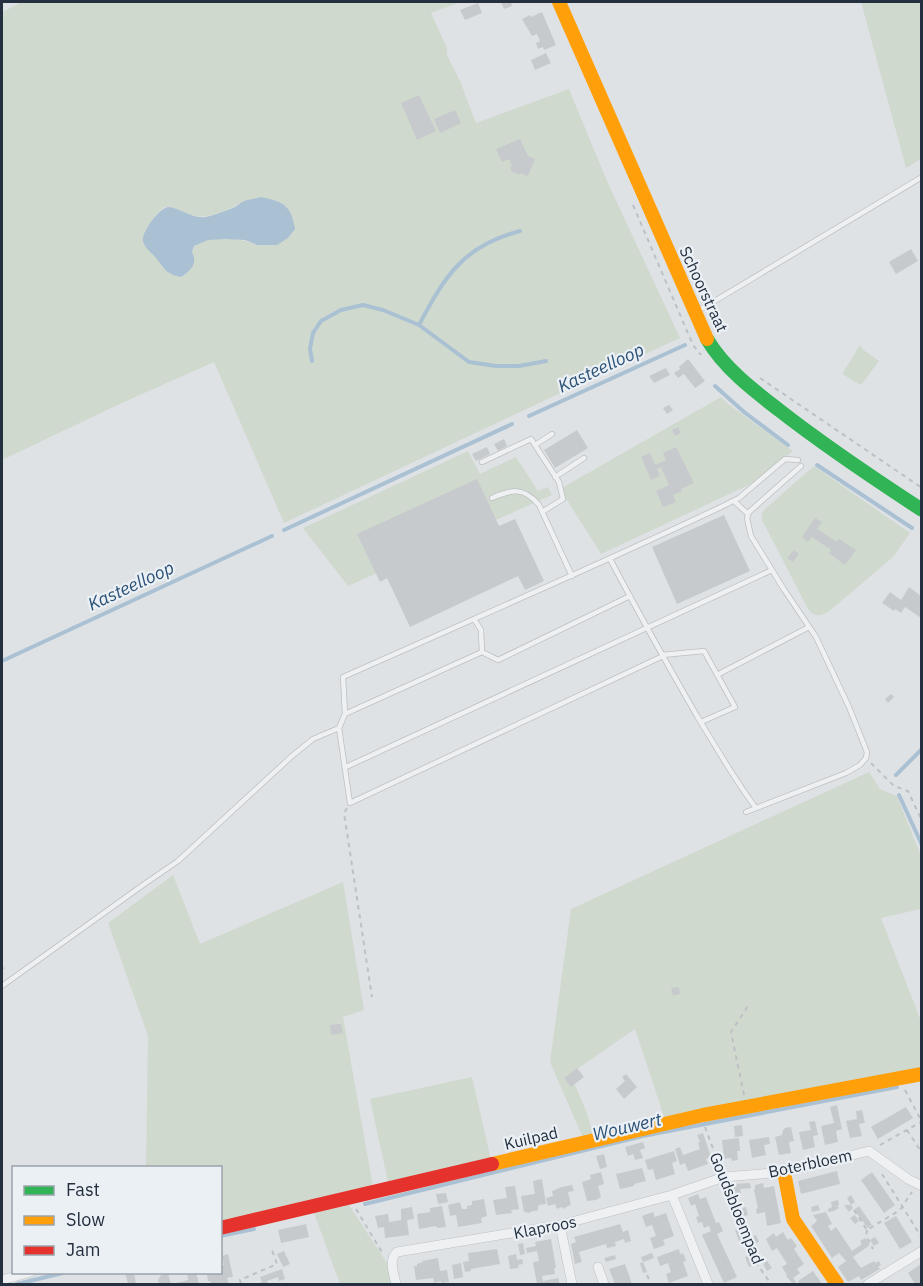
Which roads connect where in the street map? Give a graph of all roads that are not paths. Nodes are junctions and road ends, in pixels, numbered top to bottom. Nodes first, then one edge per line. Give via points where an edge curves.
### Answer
1 (559, 2) edge
2 (921, 177) edge
3 (694, 311) junction
4 (552, 434) dead end
5 (535, 445) junction
6 (584, 458) dead end
7 (798, 460) dead end
8 (482, 462) dead end
9 (801, 466) dead end
10 (555, 477) junction
11 (492, 498) dead end
12 (734, 501) junction
13 (921, 510) edge
14 (542, 512) junction
15 (748, 514) junction
16 (610, 559) junction
17 (772, 570) junction
18 (572, 576) junction
19 (630, 596) junction
20 (474, 619) junction
21 (647, 627) junction
22 (809, 627) junction
23 (482, 652) junction
24 (662, 655) junction
25 (717, 675) junction
26 (345, 714) junction
27 (701, 722) junction
28 (339, 728) junction
29 (346, 767) junction
30 (756, 808) junction
31 (746, 813) dead end
32 (2, 986) edge
33 (921, 1074) edge
34 (784, 1172) junction
35 (723, 1177) joint
36 (920, 1187) edge
37 (672, 1196) junction
38 (561, 1225) junction
39 (222, 1228) edge
40 (921, 1251) edge
41 (598, 1267) dead end
42 (24, 1274) edge
43 (2, 1280) edge
44 (396, 1284) edge
45 (572, 1284) edge
46 (604, 1284) edge
47 (708, 1284) edge
48 (837, 1284) edge
49 (868, 1284) edge

1 - 3 street, Schoorstraat
2 - 3 lane
3 - 13 street, Schoorstraat via 716,353 746,385
4 - 5 lane
5 - 8 lane via 531,438
5 - 10 lane
6 - 10 lane
7 - 12 lane via 785,459
9 - 15 lane
10 - 14 lane via 563,499
11 - 14 lane via 519,491 531,496
12 - 15 lane
12 - 16 lane
14 - 18 lane
15 - 17 lane via 751,536
16 - 18 lane
16 - 19 lane
17 - 21 lane
17 - 22 lane
18 - 20 lane
19 - 21 lane
19 - 23 lane via 498,660
20 - 23 lane via 481,630
20 - 26 lane via 343,676
21 - 24 lane
21 - 29 lane
22 - 25 lane
22 - 30 lane via 849,707 867,752 866,759 846,773
23 - 26 lane
24 - 25 lane via 704,651
24 - 27 lane
24 - 29 lane via 350,803
25 - 27 lane via 735,707
26 - 28 lane
27 - 30 lane
28 - 29 lane
28 - 32 lane via 313,739 292,756 178,861
30 - 31 lane
33 - 39 street, Kuilpad via 704,1115
34 - 35 street, Boterbloem
34 - 36 street, Boterbloem via 869,1151
34 - 48 street via 793,1219
35 - 37 street, Klaproos
37 - 38 street, Klaproos
37 - 47 street
38 - 44 street, Klaproos via 397,1251 392,1260
38 - 45 street
40 - 49 street
41 - 46 street
42 - 43 street

